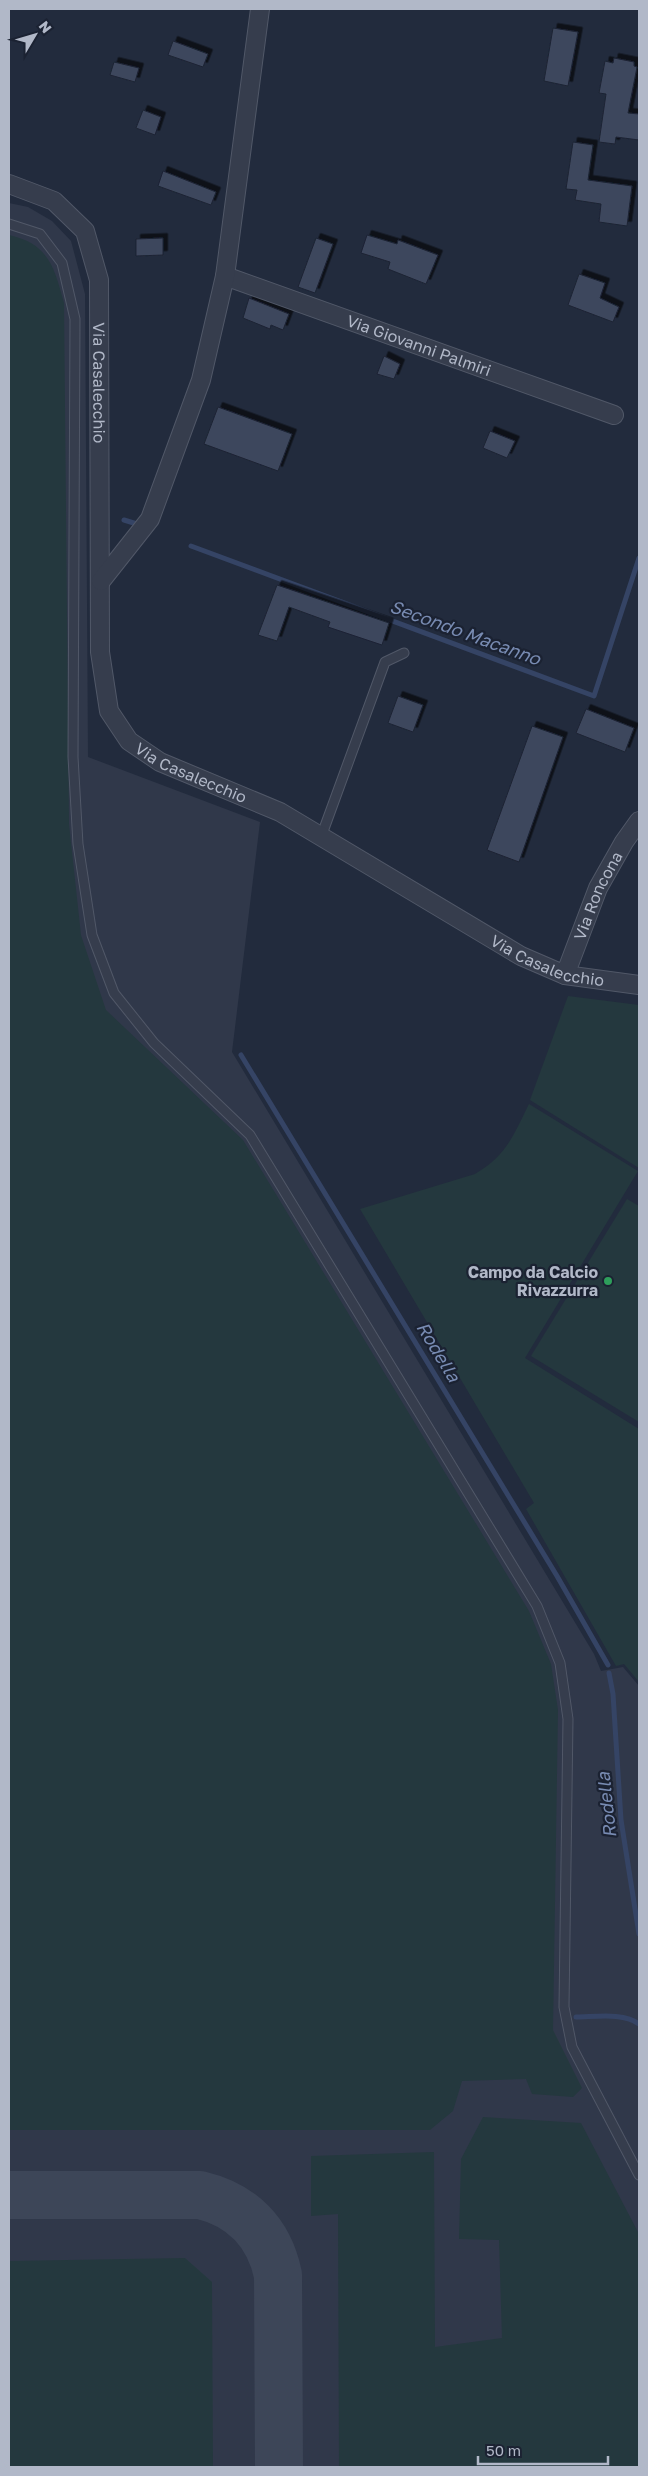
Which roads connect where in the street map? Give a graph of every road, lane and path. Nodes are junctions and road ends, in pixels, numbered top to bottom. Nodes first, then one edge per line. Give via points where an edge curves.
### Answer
1 (260, 9) edge
2 (9, 184) edge
3 (9, 224) edge
4 (225, 276) junction
5 (614, 415) dead end
6 (101, 581) junction
7 (404, 653) dead end
8 (639, 821) edge
9 (321, 837) junction
10 (565, 975) junction
11 (639, 985) edge
12 (639, 2175) edge

1 - 4 street
2 - 6 street, Via Casalecchio via 54,201 86,230 100,280
3 - 12 lane via 40,234 62,262 74,319 73,757 78,844 92,935 114,993 154,1043 250,1135 537,1606 560,1662 568,1719 564,2007 572,2047
4 - 5 street, Via Giovanni Palmiri
4 - 6 street via 201,380 150,519
6 - 9 street, Via Casalecchio via 100,652 109,711 129,741 160,762 280,812
7 - 9 lane via 384,662
8 - 10 street, Via Roncona via 598,888
9 - 10 street, Via Casalecchio via 521,956
10 - 11 street, Via Casalecchio

